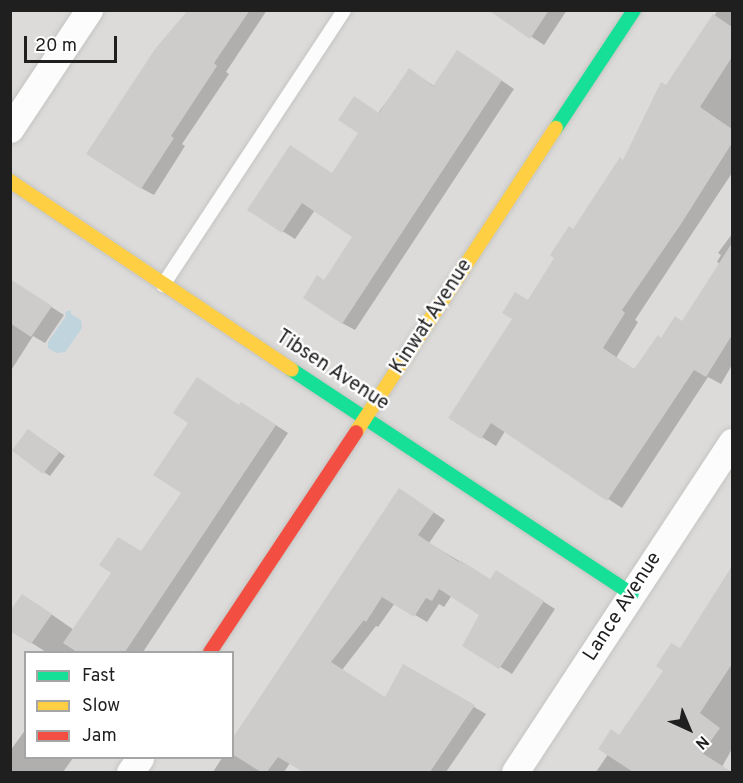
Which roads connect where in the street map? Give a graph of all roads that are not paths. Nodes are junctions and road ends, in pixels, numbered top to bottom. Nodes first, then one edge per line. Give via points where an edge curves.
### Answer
1 (89, 10) edge
2 (344, 10) edge
3 (633, 10) edge
4 (10, 129) edge
5 (10, 181) edge
6 (163, 285) junction
7 (366, 417) junction
8 (732, 442) edge
9 (632, 594) junction
10 (211, 651) edge
11 (139, 759) edge
12 (130, 772) edge
13 (515, 772) edge

1 - 4 street
2 - 6 lane
3 - 7 street, Kinwat Avenue
5 - 6 street, Tibsen Avenue
6 - 7 street, Tibsen Avenue
7 - 9 street, Tibsen Avenue
7 - 10 street, Kinwat Avenue
8 - 9 street, Lance Avenue
9 - 13 street, Lance Avenue
11 - 12 street

